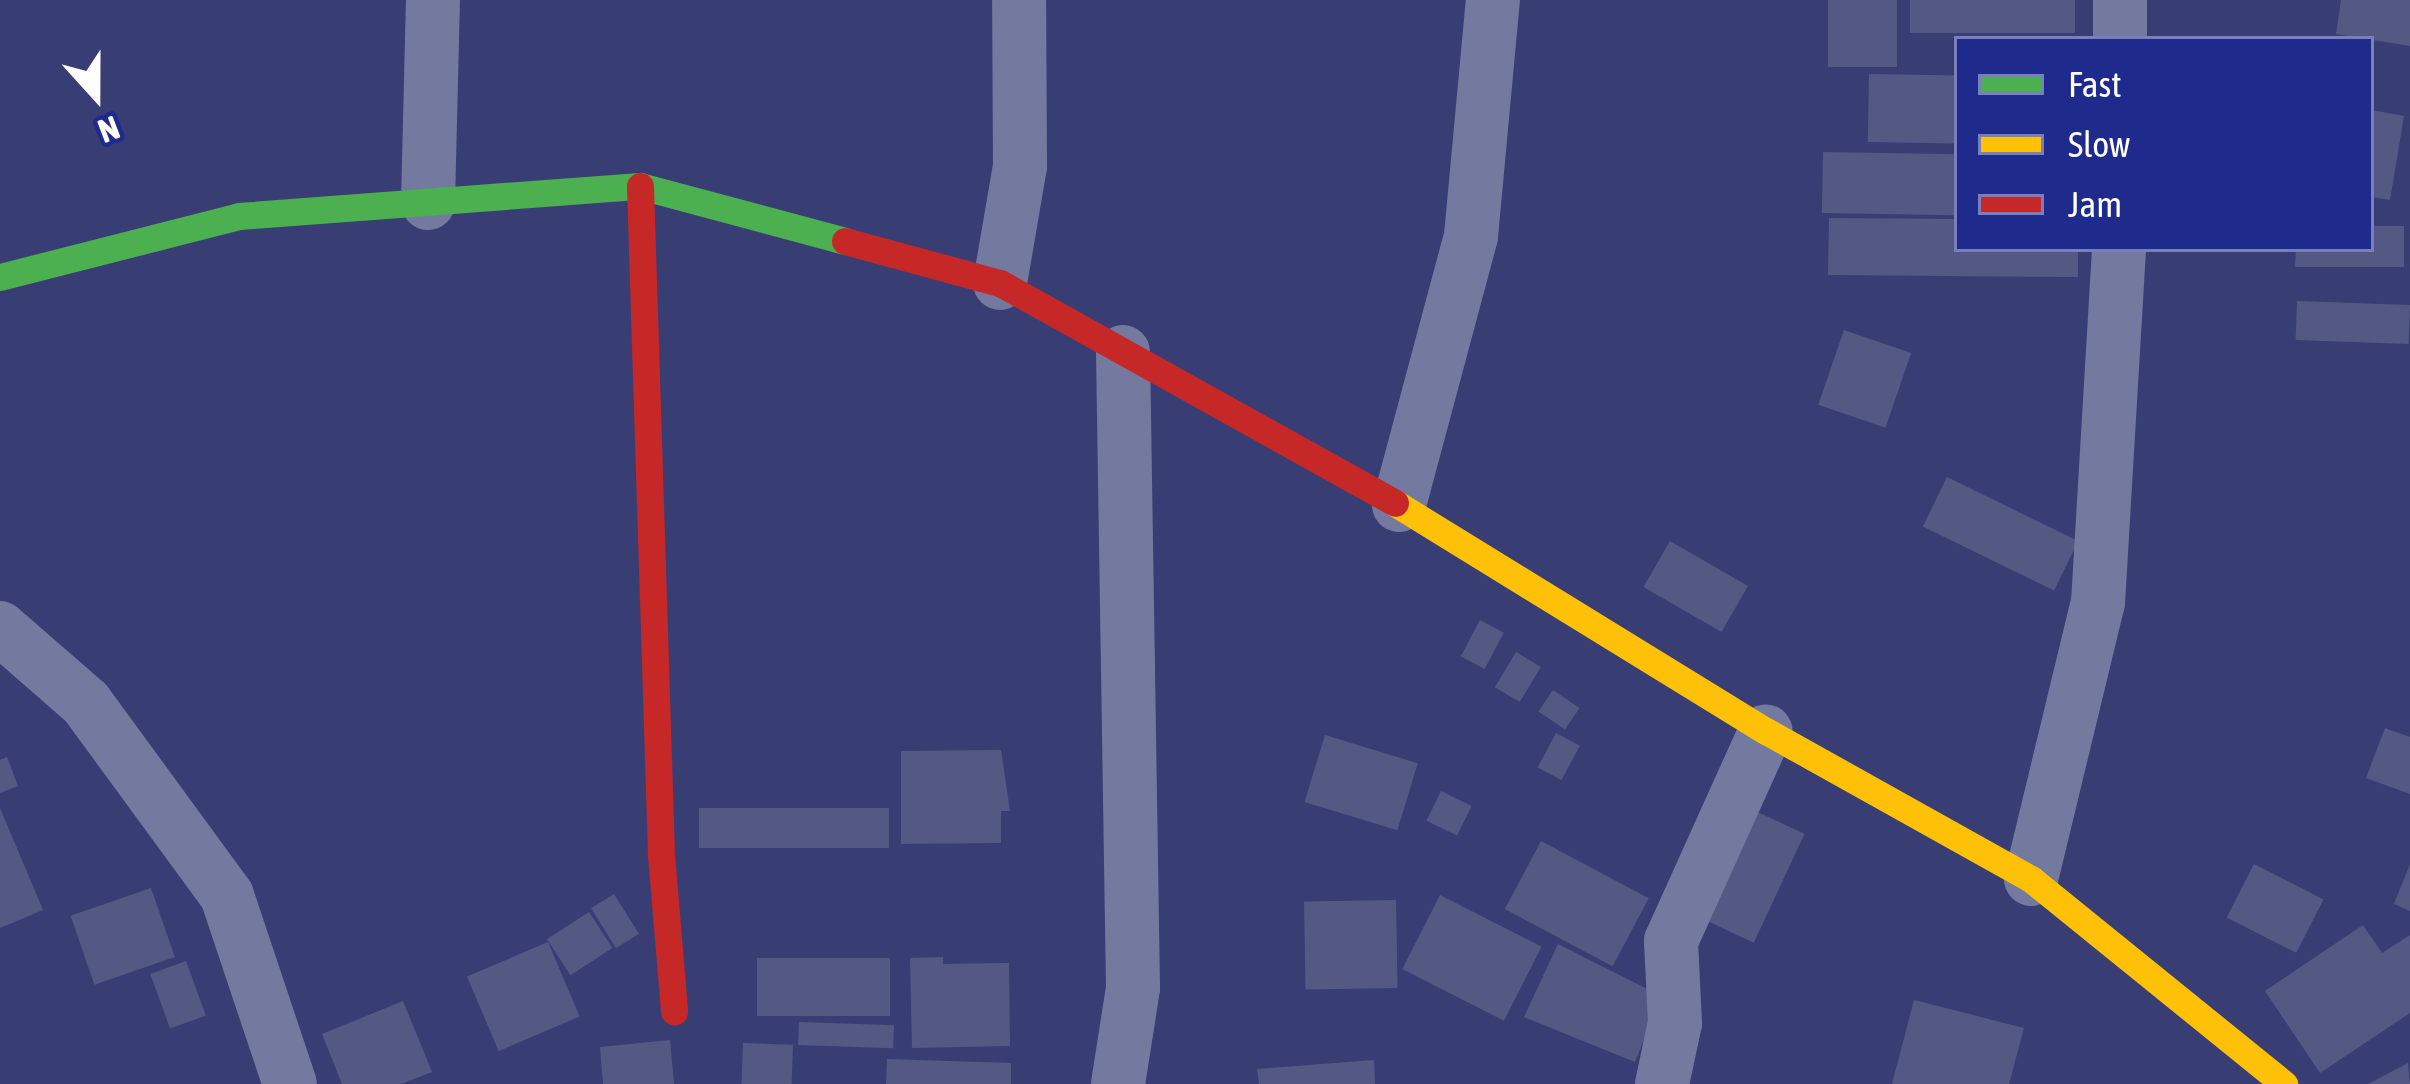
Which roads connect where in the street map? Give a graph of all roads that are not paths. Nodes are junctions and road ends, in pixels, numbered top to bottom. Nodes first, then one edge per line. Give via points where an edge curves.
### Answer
1 (433, 0) edge
2 (1018, 0) edge
3 (1493, 0) edge
4 (2120, 0) edge
5 (2120, 36) edge
6 (640, 186) junction
7 (428, 203) junction
8 (2119, 252) edge
9 (0, 277) edge
10 (1000, 283) junction
11 (1123, 352) junction
12 (1399, 505) junction
13 (0, 628) edge
14 (1766, 731) junction
15 (2031, 879) junction
16 (674, 1011) dead end
17 (2262, 1076) edge
18 (290, 1084) edge
19 (1118, 1084) edge
20 (1663, 1084) edge

1 - 7 street
2 - 10 street via 1020,166
3 - 12 street via 1471,236
4 - 5 street
6 - 7 street
6 - 10 street
6 - 16 street via 661,855
7 - 9 street via 239,216
8 - 15 street via 2098,603
10 - 11 street
11 - 12 street
11 - 19 street via 1133,988
12 - 14 street
13 - 18 street via 86,704 227,896
14 - 15 street
14 - 20 street via 1670,940 1676,1023
15 - 17 street

